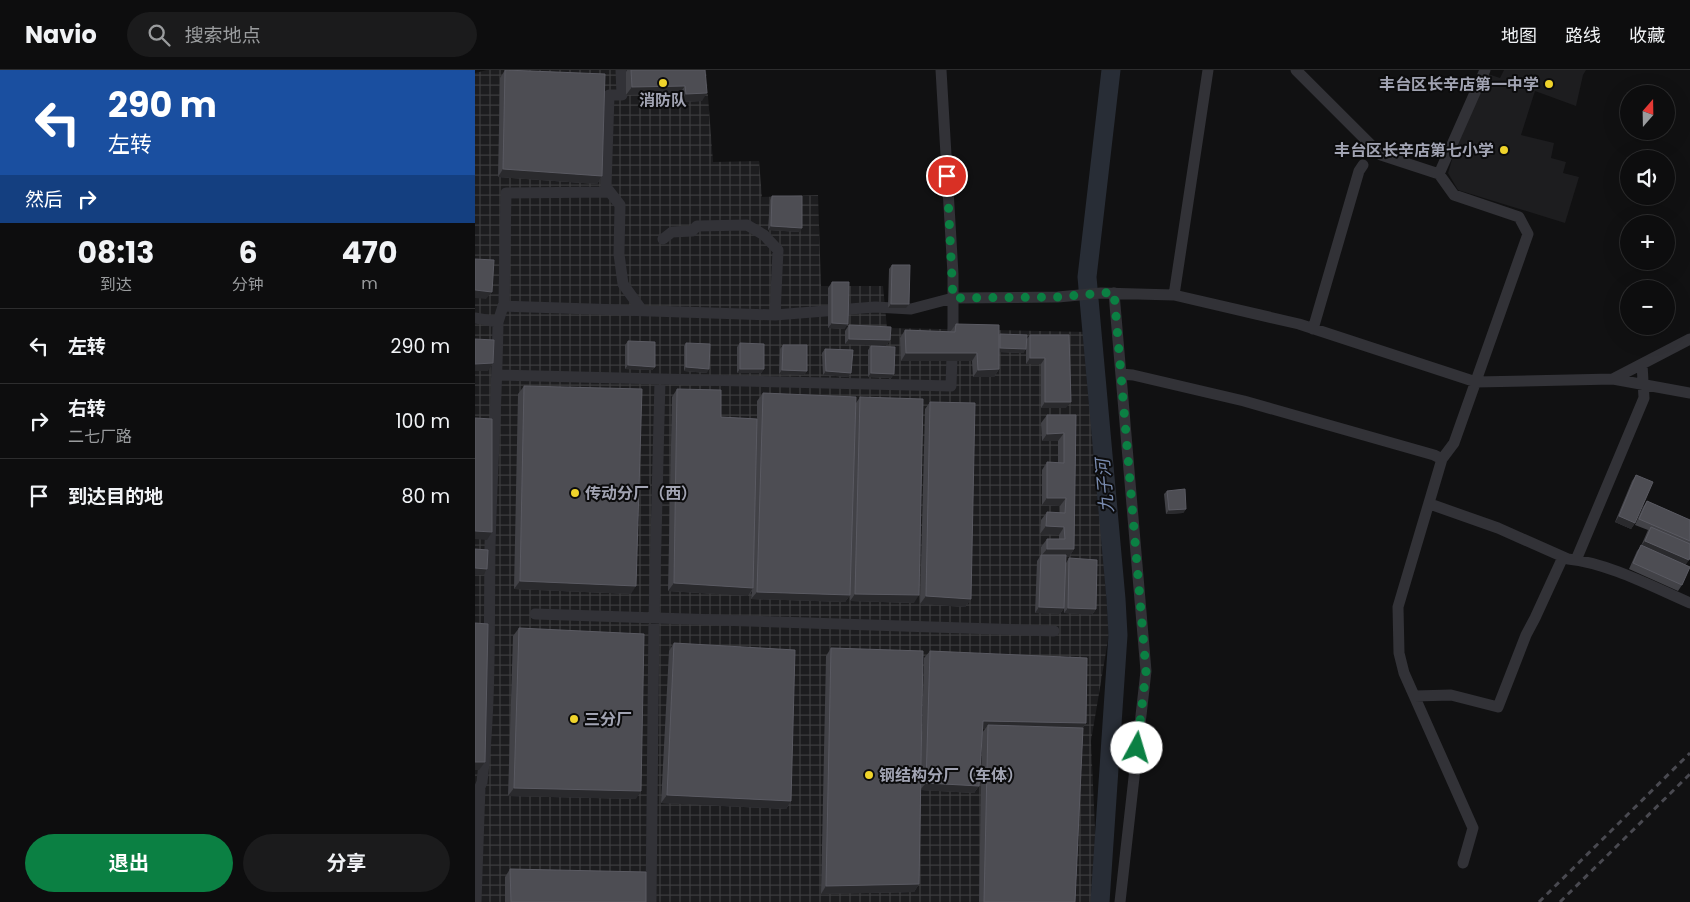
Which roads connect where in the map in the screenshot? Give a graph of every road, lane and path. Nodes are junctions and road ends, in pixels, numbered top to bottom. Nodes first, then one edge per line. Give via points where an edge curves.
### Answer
1 (621, 70) edge
2 (941, 70) edge
3 (1208, 70) edge
4 (1296, 70) edge
5 (1485, 70) edge
6 (1363, 165) dead end
7 (1439, 174) junction
8 (609, 192) junction
9 (663, 239) dead end
10 (1114, 292) junction
11 (1174, 296) junction
12 (953, 298) junction
13 (503, 306) junction
14 (641, 309) junction
15 (775, 314) junction
16 (475, 318) edge
17 (498, 322) junction
18 (1313, 329) junction
19 (1690, 340) edge
20 (1642, 364) junction
21 (1121, 374) junction
22 (497, 375) junction
23 (1613, 379) junction
24 (660, 380) junction
25 (1475, 382) junction
26 (1643, 385) junction
27 (1690, 392) edge
28 (1442, 459) junction
29 (1430, 504) junction
30 (1563, 557) junction
31 (1576, 560) junction
32 (1690, 603) edge
33 (535, 614) dead end
34 (654, 618) junction
35 (1054, 631) dead end
36 (1415, 696) junction
37 (477, 787) edge
38 (1463, 864) dead end
39 (476, 902) edge
40 (651, 902) edge
41 (1120, 902) edge

1 - 8 street via 622,96 609,95 606,187
2 - 12 street
3 - 11 street
4 - 7 street via 1381,155
5 - 7 street
6 - 18 street
7 - 25 street via 1454,195 1519,217 1528,234
8 - 13 street via 506,193
8 - 14 street via 619,205 623,284
9 - 15 street via 672,232 692,231 697,226 747,224 764,235 778,250
10 - 11 street
10 - 12 street via 1078,296
10 - 21 street
11 - 18 street
12 - 15 street via 911,309 875,307
12 - 24 street via 951,386
13 - 14 street
13 - 17 street
14 - 15 street
16 - 17 street
17 - 22 street
18 - 25 street
19 - 20 street
20 - 23 street
20 - 26 street
21 - 28 street via 1244,401
21 - 41 street via 1146,671
22 - 24 street
22 - 37 street via 486,746 482,782
23 - 25 street
23 - 26 street
24 - 34 street
25 - 28 street via 1454,443
26 - 27 street
26 - 31 street via 1644,398
28 - 29 street
29 - 30 street via 1498,528
29 - 36 street via 1397,607 1399,654
30 - 31 street
30 - 36 street via 1526,635 1498,707 1451,695
31 - 32 street via 1621,573
33 - 34 street
34 - 35 street
34 - 40 street
36 - 38 street via 1473,828
37 - 39 street

